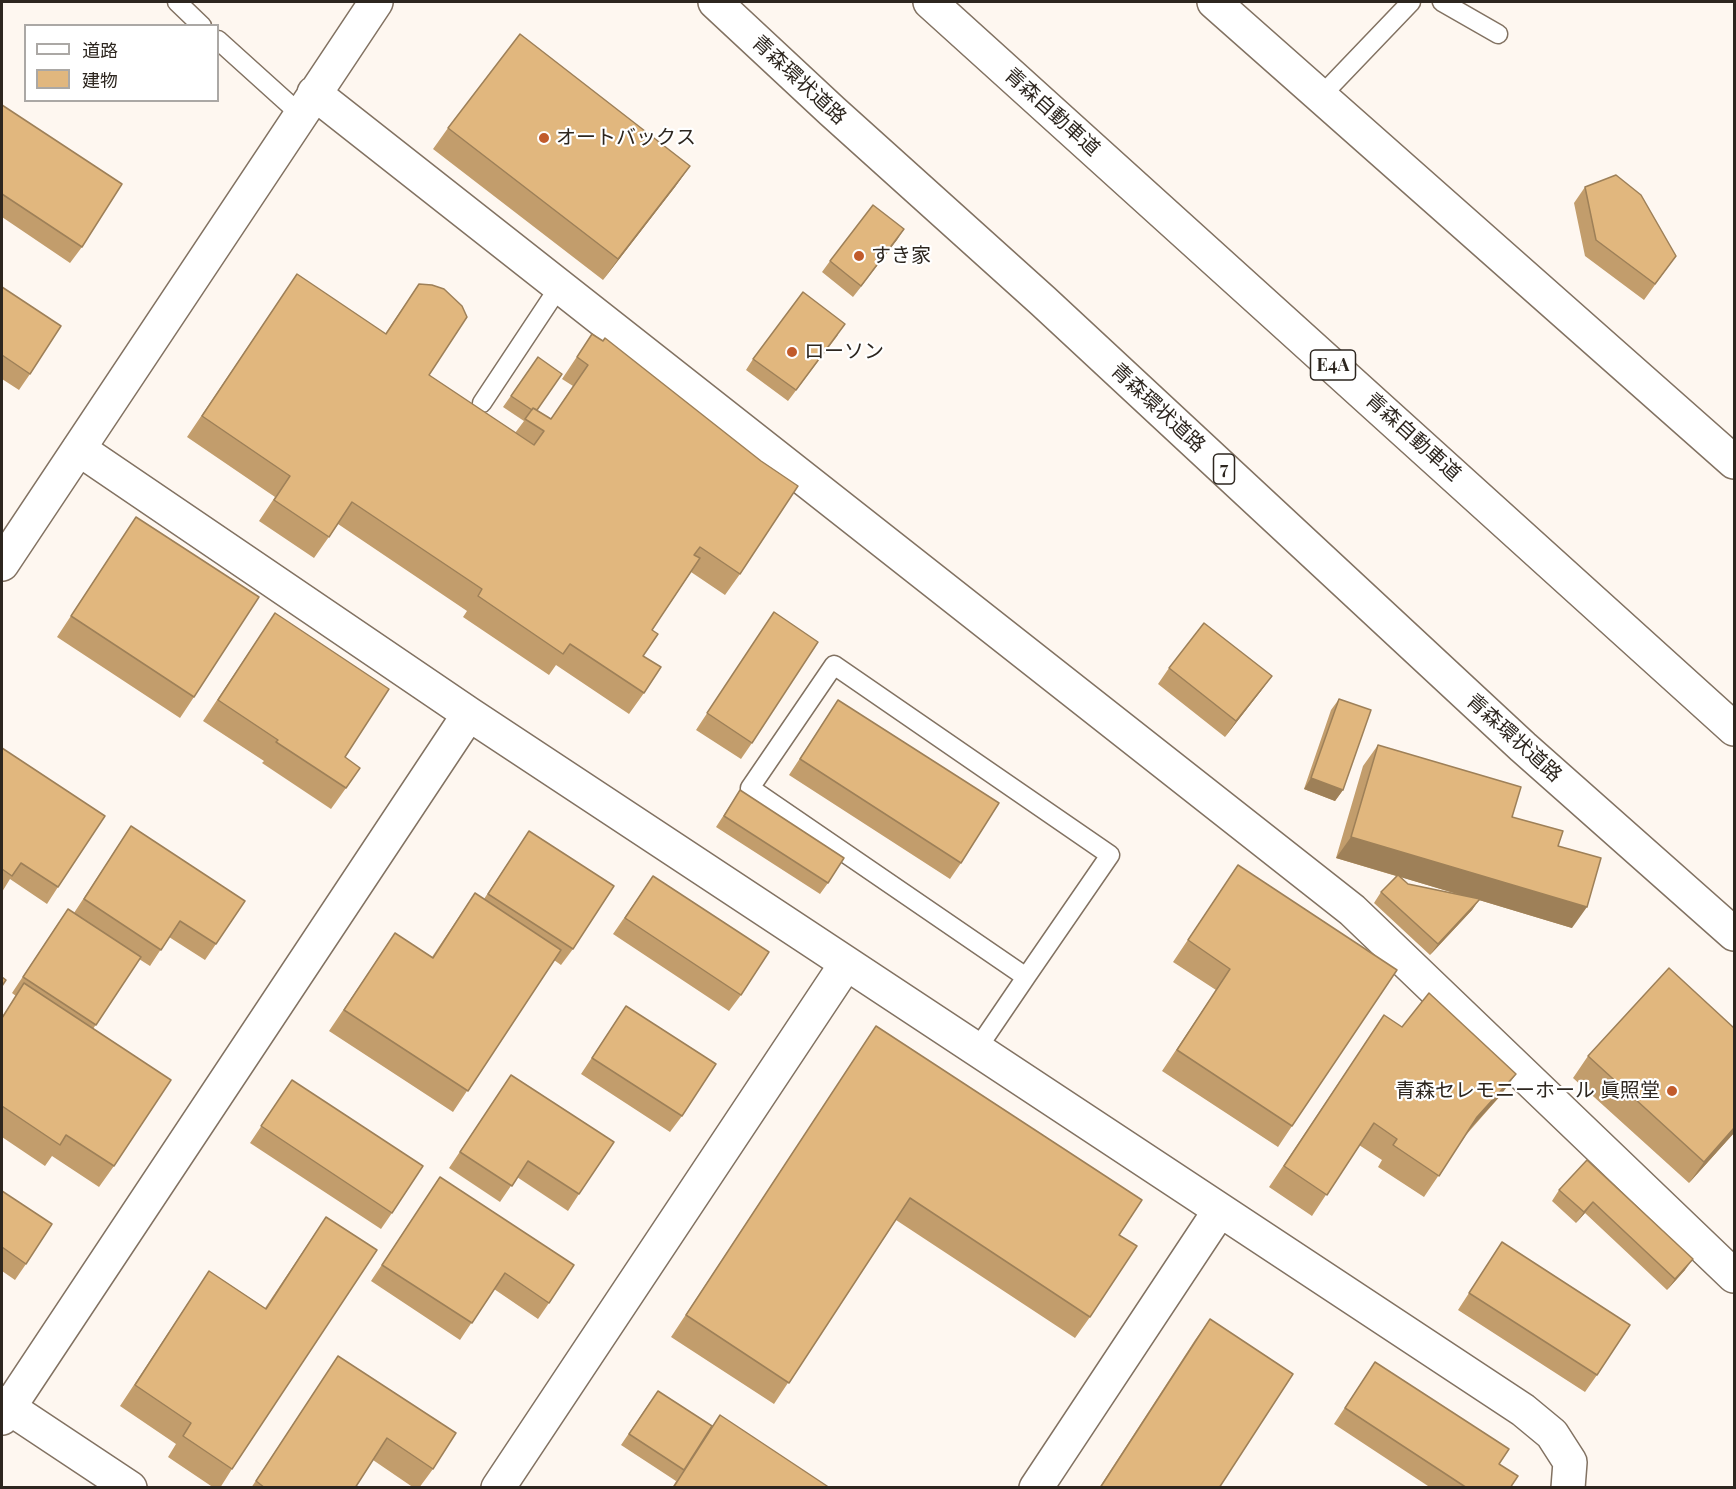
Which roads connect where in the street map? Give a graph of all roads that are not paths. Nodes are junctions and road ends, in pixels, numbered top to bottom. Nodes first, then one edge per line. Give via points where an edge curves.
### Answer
1 (177, 2) edge
2 (376, 2) edge
3 (715, 2) edge
4 (930, 2) edge
5 (1214, 2) edge
6 (1411, 2) edge
7 (1442, 2) edge
8 (200, 24) edge
9 (1498, 34) dead end
10 (219, 41) edge
11 (1321, 96) junction
12 (307, 103) junction
13 (559, 286) junction
14 (482, 403) dead end
15 (79, 449) junction
16 (1734, 462) edge
17 (2, 564) edge
18 (469, 714) junction
19 (1734, 729) edge
20 (1734, 934) edge
21 (846, 964) junction
22 (1026, 977) junction
23 (977, 1049) junction
24 (1220, 1210) junction
25 (1734, 1276) edge
26 (4, 1409) edge
27 (130, 1488) edge
28 (498, 1488) edge
29 (1036, 1488) edge
30 (1568, 1488) edge

1 - 8 lane
2 - 12 main road
3 - 20 main road, 青森環状道路 / 7 via 1523,747
4 - 19 main road, 青森自動車道 / E4A
5 - 11 main road
6 - 11 lane
7 - 9 lane
10 - 12 lane
11 - 16 main road
12 - 13 main road
12 - 15 main road
13 - 14 lane
13 - 25 main road via 1352,910
15 - 17 main road
15 - 18 main road
18 - 21 main road
18 - 26 main road
21 - 23 main road
21 - 28 main road
22 - 22 lane via 750,788 834,665 1110,855
22 - 23 lane
23 - 24 main road
24 - 29 main road
24 - 30 main road via 1523,1410 1552,1434 1570,1462
26 - 27 main road

